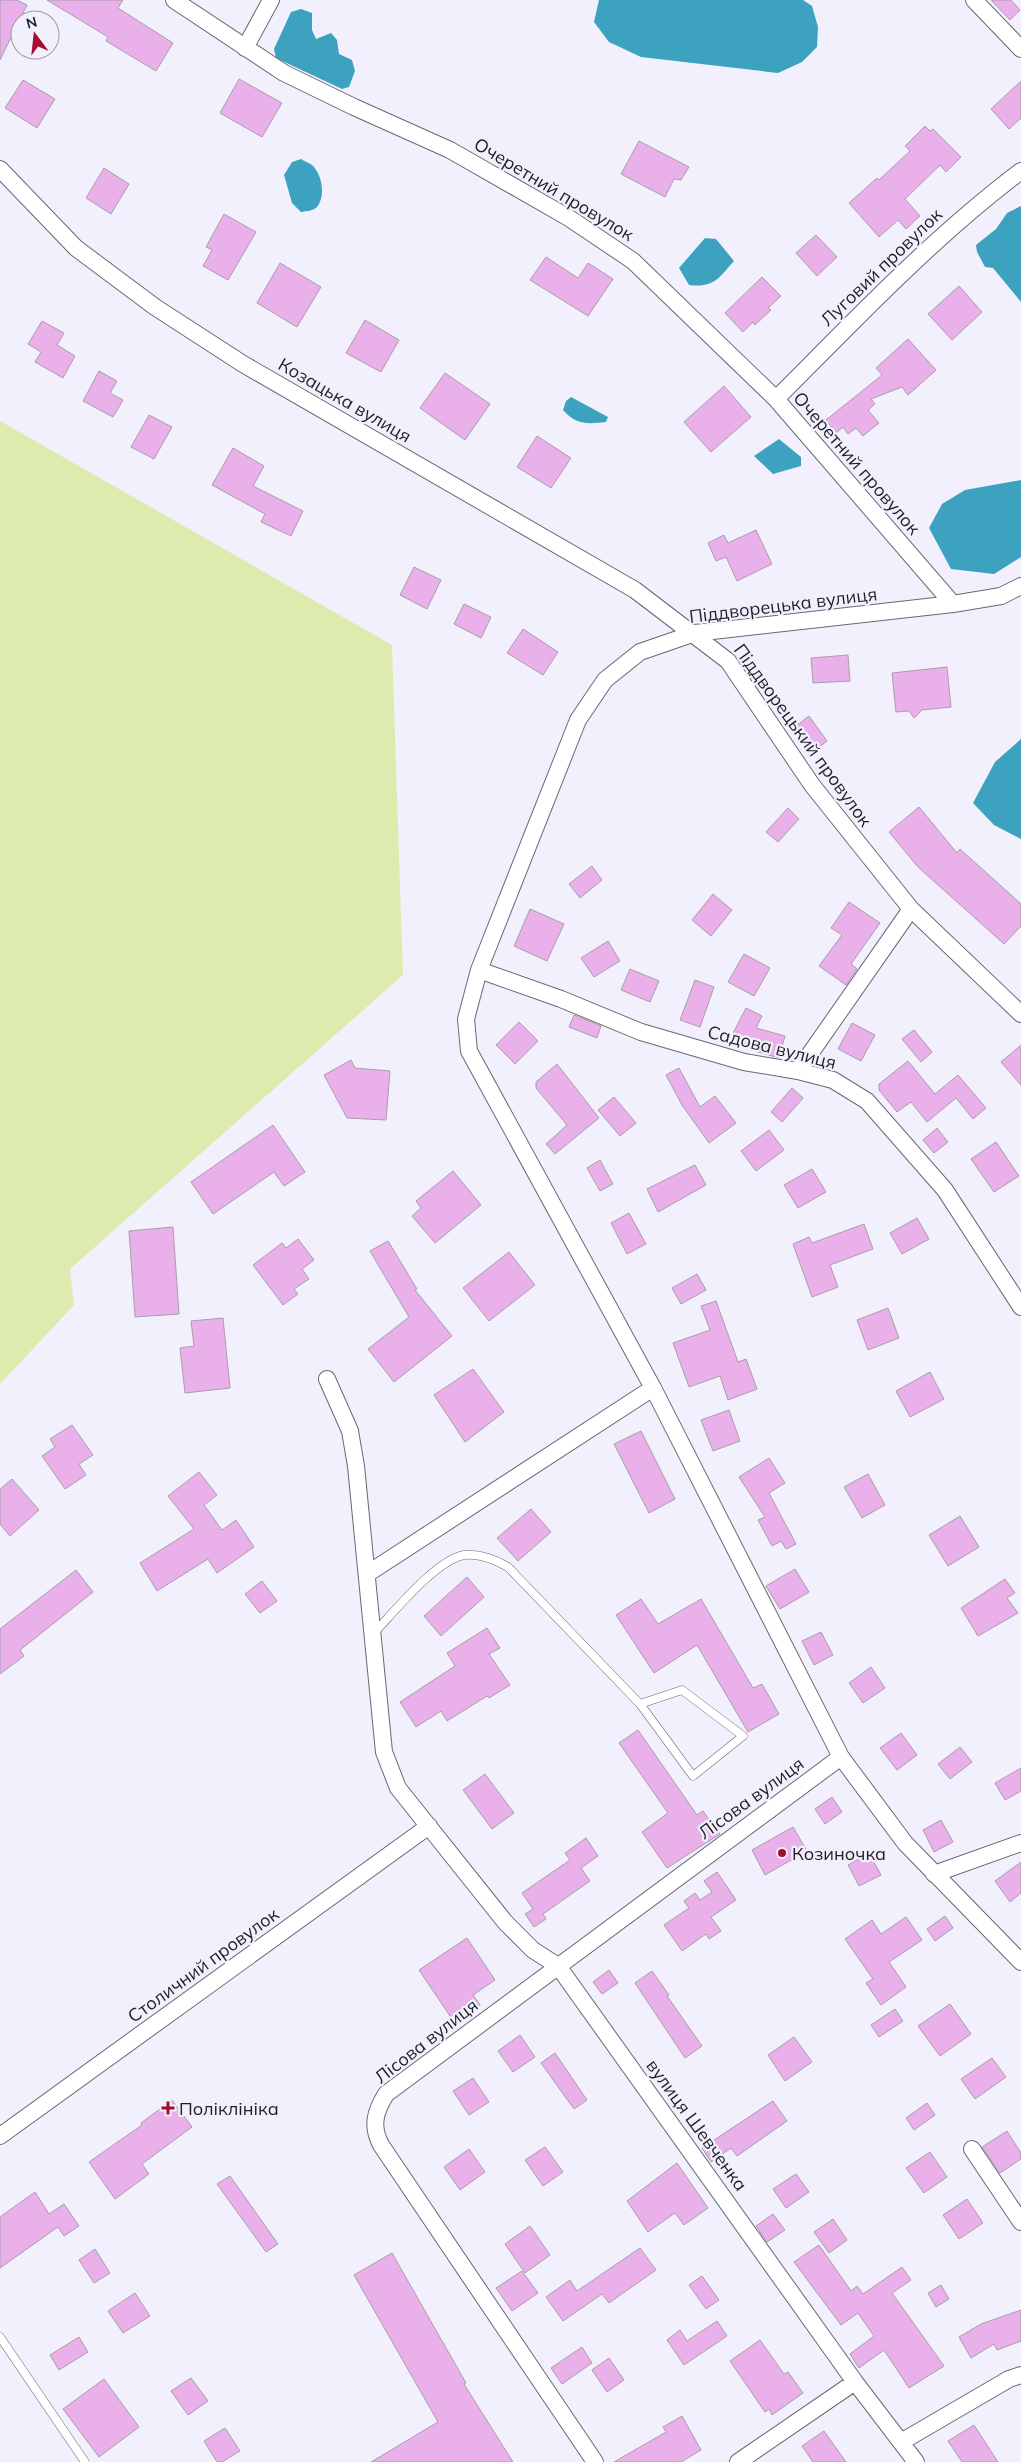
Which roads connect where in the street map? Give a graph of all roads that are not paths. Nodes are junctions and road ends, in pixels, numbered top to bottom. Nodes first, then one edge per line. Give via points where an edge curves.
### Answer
1 (174, 0) edge
2 (271, 0) edge
3 (974, 0) edge
4 (245, 48) junction
5 (1021, 49) edge
6 (0, 169) edge
7 (1021, 171) edge
8 (776, 399) junction
9 (1021, 586) edge
10 (953, 604) junction
11 (695, 634) junction
12 (911, 909) junction
13 (479, 970) junction
14 (1021, 1014) edge
15 (798, 1071) junction
16 (1021, 1307) edge
17 (327, 1379) dead end
18 (652, 1388) junction
19 (367, 1574) junction
20 (373, 1635) junction
21 (640, 1704) junction
22 (841, 1757) junction
23 (429, 1826) junction
24 (1021, 1843) edge
25 (934, 1874) junction
26 (1021, 1962) edge
27 (558, 1966) junction
28 (0, 2136) edge
29 (972, 2149) dead end
30 (1021, 2222) edge
31 (0, 2337) edge
32 (1021, 2374) edge
33 (855, 2382) junction
34 (901, 2442) junction
35 (85, 2462) edge
36 (595, 2462) edge
37 (738, 2462) edge
38 (916, 2462) edge

1 - 4 street, Очеретний провулок
2 - 4 street
3 - 5 street
4 - 8 street, Очеретний провулок via 292,77 450,150 569,218 633,261
6 - 11 street, Козацька вулиця via 76,248 155,306 243,364 635,590
7 - 8 street, Луговий провулок via 974,206 906,269
8 - 10 street, Очеретний провулок
9 - 10 street, Піддворецька вулиця via 1000,596
10 - 11 street, Піддворецька вулиця
11 - 12 street, Піддворецький провулок via 728,661 812,786
11 - 13 street, Піддворецька вулиця via 640,652 605,680 578,720
12 - 14 street, Піддворецький провулок
12 - 15 street
13 - 15 street, Садова вулиця via 561,998 641,1032 744,1062
13 - 18 street, Піддворецька вулиця via 466,1018 469,1051
15 - 16 street, Садова вулиця via 833,1080 868,1101 945,1190
17 - 19 street, вулиця Шевченка via 350,1430
18 - 19 street
18 - 22 street, Піддворецька вулиця
19 - 20 street, вулиця Шевченка
20 - 21 lane via 444,1563 465,1555 491,1558 508,1567
20 - 23 street, вулиця Шевченка via 387,1761 398,1788
21 - 21 lane via 693,1776 743,1736 682,1690
22 - 25 street, Піддворецька вулиця via 905,1843
22 - 27 street, Лісова вулиця
23 - 27 street, вулиця Шевченка via 505,1922 533,1950
23 - 28 street, Столичний провулок
24 - 25 street
25 - 26 street, Піддворецька вулиця
27 - 33 street, вулиця Шевченка
27 - 36 street, Лісова вулиця via 386,2094 376,2110 375,2132
29 - 30 street
31 - 35 lane
32 - 34 street
33 - 34 street, вулиця Шевченка
33 - 37 street
34 - 38 street, вулиця Шевченка

